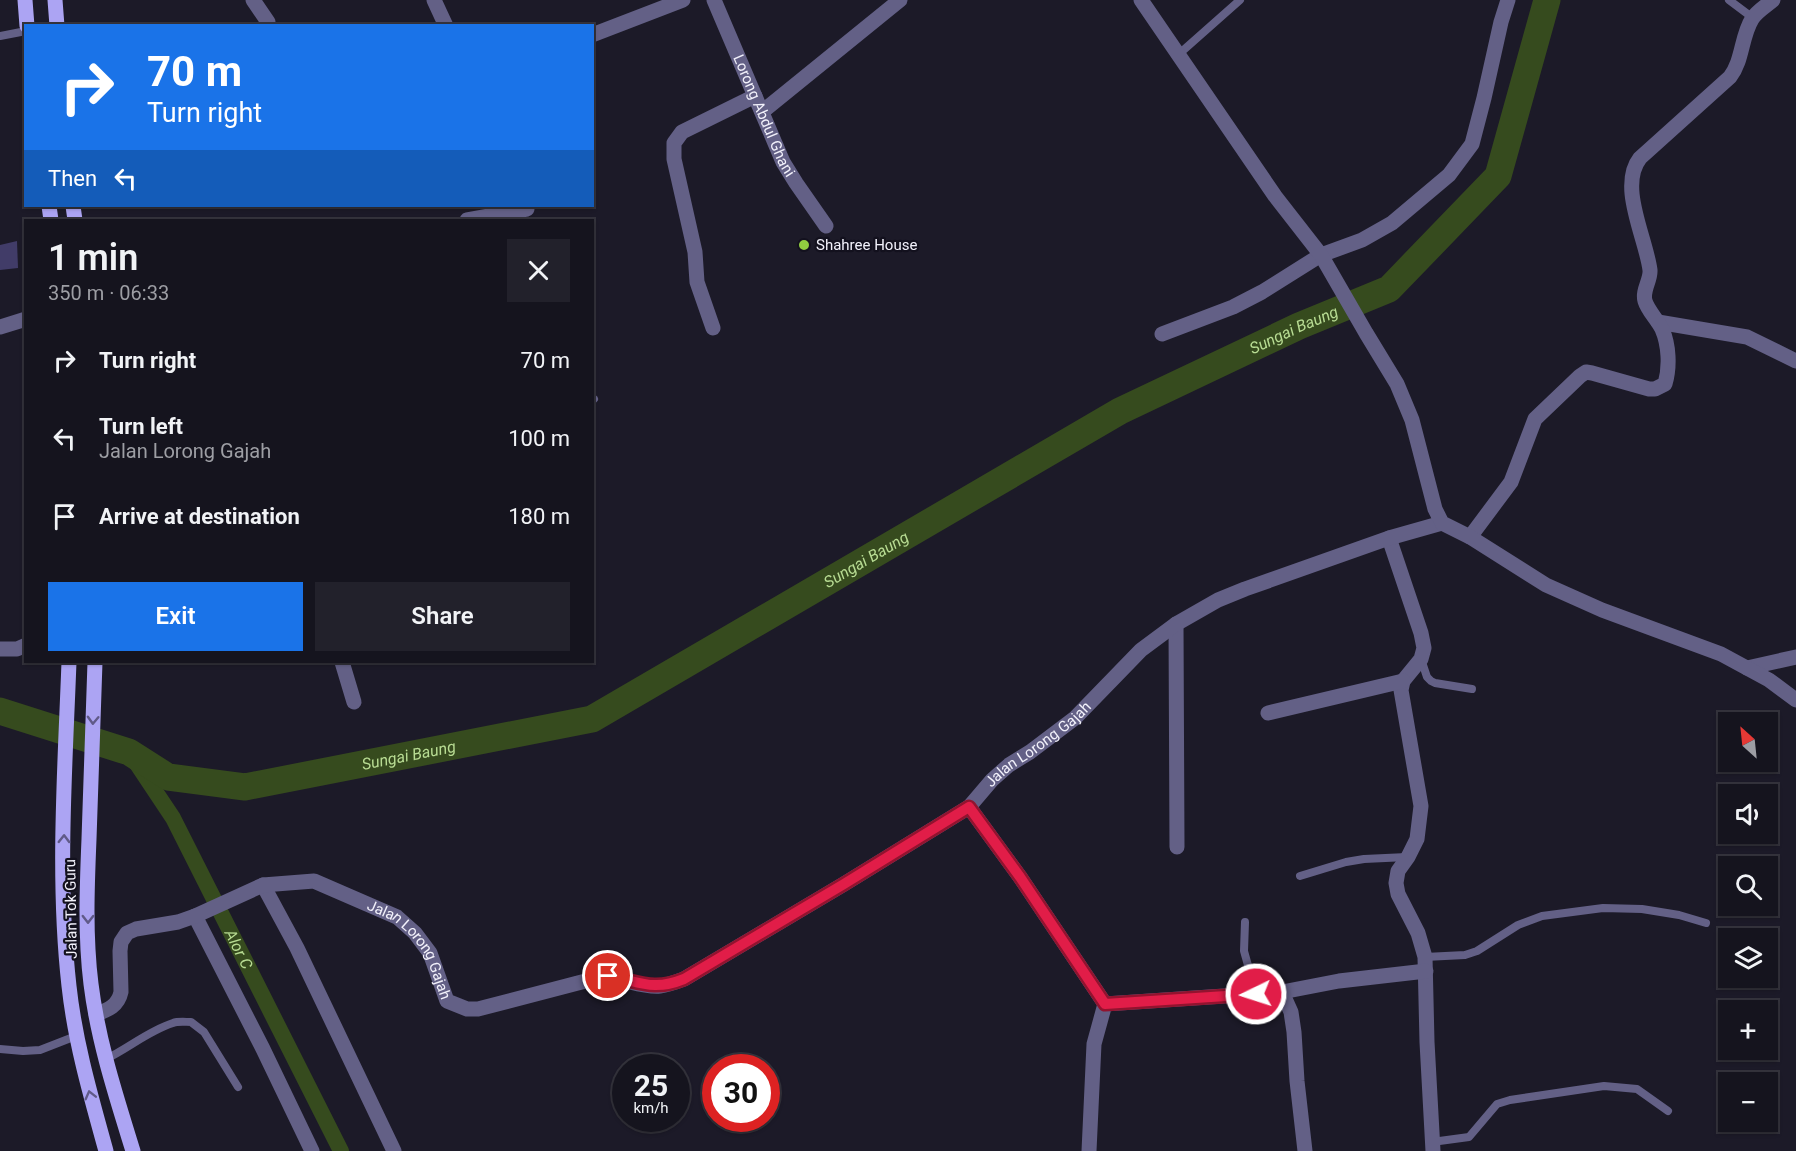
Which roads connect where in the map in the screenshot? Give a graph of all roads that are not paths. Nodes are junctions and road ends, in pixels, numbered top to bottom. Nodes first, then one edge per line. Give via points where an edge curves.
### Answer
1 (25, 0) edge
2 (55, 0) edge
3 (253, 0) edge
4 (434, 0) edge
5 (683, 0) edge
6 (714, 0) edge
7 (900, 0) edge
8 (1240, 0) edge
9 (1508, 0) edge
10 (1729, 0) edge
11 (1773, 0) edge
12 (1145, 1) edge
13 (1753, 18) junction
14 (268, 22) dead end
15 (27, 24) edge
16 (57, 24) edge
17 (445, 24) edge
18 (24, 31) edge
19 (594, 34) edge
20 (0, 36) edge
21 (1179, 54) junction
22 (755, 96) junction
23 (762, 112) junction
24 (527, 209) dead end
25 (472, 219) edge
26 (826, 226) dead end
27 (1321, 255) junction
28 (24, 320) edge
29 (1658, 322) junction
30 (0, 327) edge
31 (713, 328) dead end
32 (1162, 334) dead end
33 (1796, 361) edge
34 (1442, 523) junction
35 (1470, 537) junction
36 (1389, 538) junction
37 (1176, 624) junction
38 (24, 646) edge
39 (0, 649) edge
40 (1796, 657) edge
41 (1421, 659) junction
42 (69, 663) edge
43 (95, 663) edge
44 (342, 663) edge
45 (1747, 668) junction
46 (1403, 681) junction
47 (1472, 689) dead end
48 (1796, 700) edge
49 (354, 702) dead end
50 (1268, 713) dead end
51 (969, 807) junction
52 (1176, 847) dead end
53 (1408, 857) junction
54 (1300, 876) dead end
55 (263, 885) junction
56 (199, 914) junction
57 (1245, 922) dead end
58 (1706, 923) dead end
59 (1425, 964) junction
60 (1282, 992) junction
61 (1256, 994) junction
62 (1105, 1004) junction
63 (96, 1014) junction
64 (76, 1036) junction
65 (0, 1049) edge
66 (106, 1059) junction
67 (238, 1087) dead end
68 (1668, 1111) dead end
69 (1432, 1147) edge
70 (106, 1151) edge
71 (133, 1151) edge
72 (312, 1151) edge
73 (394, 1151) edge
74 (1089, 1151) edge
75 (1305, 1151) edge

1 - 15 main road
2 - 16 main road
3 - 14 street
4 - 17 street
5 - 19 street
6 - 22 street, Lorong Abdul Ghani
7 - 23 street
8 - 21 lane
9 - 27 street via 1472,144 1461,160 1392,223 1362,240
10 - 13 lane
11 - 13 street
12 - 21 street
13 - 29 street via 1733,73 1640,158 1632,173 1640,232 1651,272 1644,297
18 - 20 lane
21 - 27 street via 1275,196
22 - 23 street, Lorong Abdul Ghani
22 - 31 street via 682,132 674,143 697,282
23 - 26 street, Lorong Abdul Ghani via 783,162
24 - 25 street
27 - 32 street via 1233,308
27 - 34 street via 1397,384 1412,420
28 - 30 street
29 - 33 street via 1748,337
29 - 35 street via 1666,340 1669,366 1665,384 1649,389 1587,372 1580,376 1535,419 1511,482
34 - 35 street
34 - 36 street, Jalan Lorong Gajah
35 - 45 street via 1546,585 1721,654
36 - 37 street, Jalan Lorong Gajah via 1218,600
36 - 41 street via 1421,633
37 - 51 street, Jalan Lorong Gajah via 1141,650 1075,718 992,780
37 - 52 street
38 - 39 street
40 - 45 street
41 - 46 street
41 - 47 lane via 1431,681
64 -> 42 main road, Jalan Tok Guru via 65,933 64,792
43 -> 63 main road, Jalan Tok Guru via 87,880
44 - 49 street
45 - 48 street
46 - 50 street
46 - 53 street via 1401,690 1421,806 1417,839
51 - 55 street, Jalan Lorong Gajah via 673,984 653,986 613,977 597,978 478,1009 447,1001 430,953 397,917 314,881
51 - 62 street
53 - 54 lane via 1346,862
53 - 59 street via 1398,871 1396,883 1418,933
55 - 56 street, Jalan Lorong Gajah
55 - 73 street
56 - 63 street, Jalan Lorong Gajah via 127,933 120,951 120,999
56 - 72 street
57 - 61 lane via 1244,951
58 - 59 lane via 1642,909 1603,908 1542,916 1518,925 1471,953
59 - 60 street
59 - 69 street
60 - 61 street
60 - 75 street via 1294,1032
61 - 62 street
62 - 74 street via 1094,1044
63 - 66 main road, Jalan Tok Guru
64 - 65 lane via 40,1050
70 -> 64 main road, Jalan Tok Guru
66 - 67 lane via 174,1022 191,1022 204,1032
66 - 71 main road, Jalan Tok Guru
68 - 69 lane via 1637,1089 1604,1086 1510,1100 1497,1104 1469,1137

